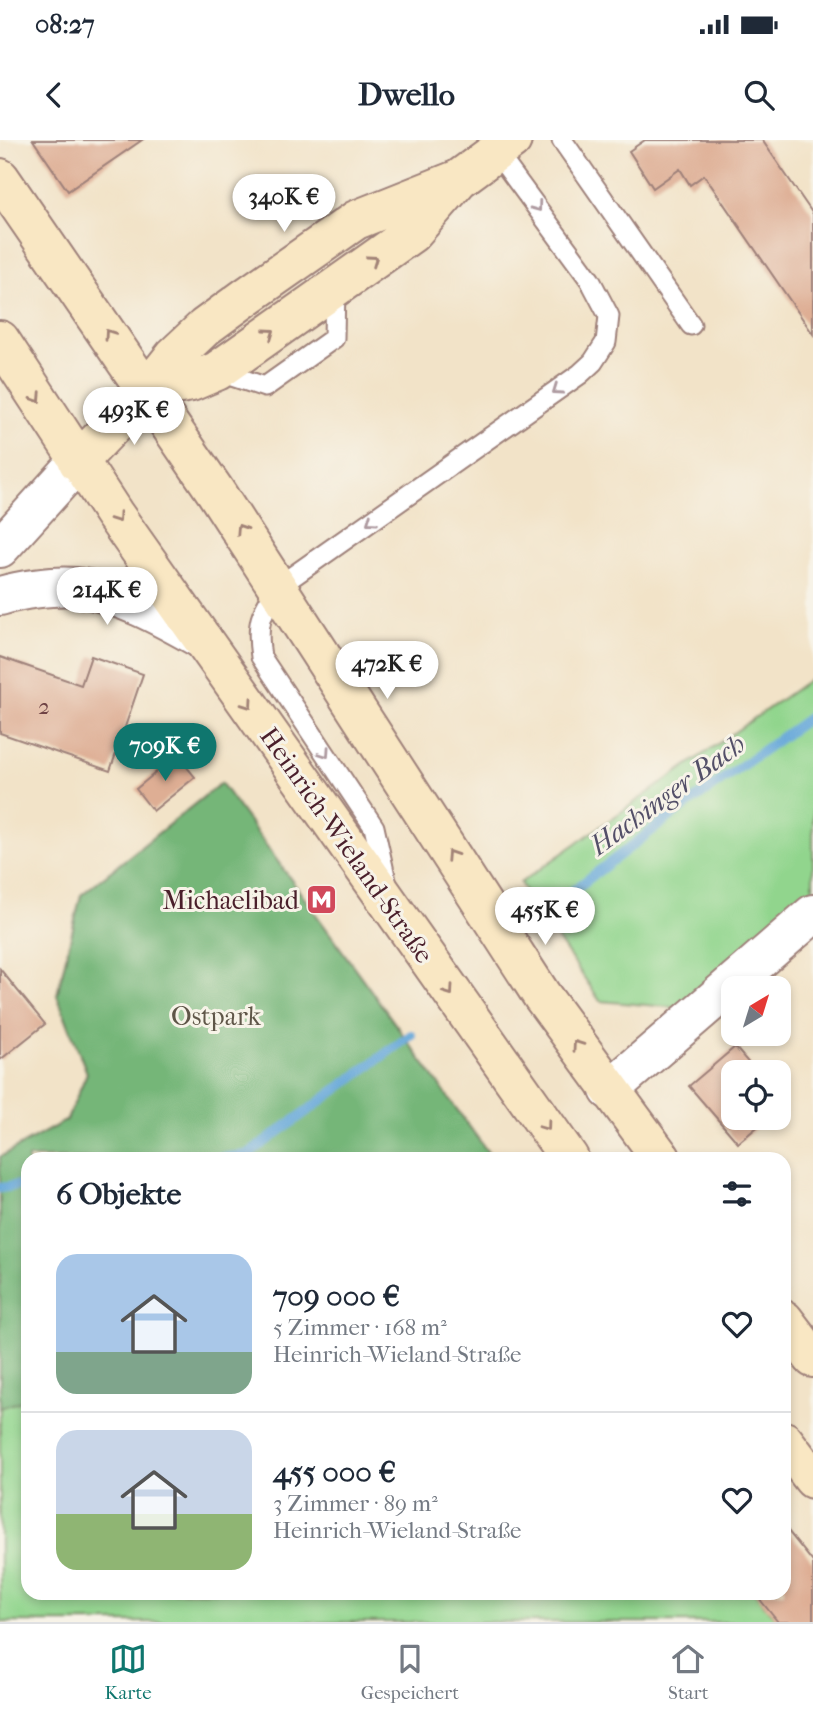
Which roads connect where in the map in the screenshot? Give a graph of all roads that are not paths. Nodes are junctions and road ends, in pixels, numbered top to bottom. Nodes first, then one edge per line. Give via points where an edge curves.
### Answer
1 (562, 140) edge
2 (504, 146) edge
3 (0, 178) edge
4 (459, 179) junction
5 (691, 325) dead end
6 (0, 340) edge
7 (147, 390) junction
8 (78, 462) junction
9 (0, 548) edge
10 (279, 586) junction
11 (0, 596) edge
12 (203, 640) junction
13 (393, 912) junction
14 (813, 914) edge
15 (609, 1090) junction
16 (565, 1152) edge
17 (656, 1152) edge
18 (791, 1329) edge
19 (813, 1358) edge
20 (791, 1450) edge
21 (813, 1479) edge

1 - 5 lane
2 - 4 main road
2 -> 10 lane via 609,316 606,342 580,374
7 -> 3 main road
4 - 7 main road via 356,220 205,327
7 -> 4 main road via 191,382 217,371 412,233
6 -> 8 main road, Heinrich-Wieland-Straße
7 - 8 main road
10 -> 7 main road
8 - 9 street
8 -> 12 main road, Heinrich-Wieland-Straße
10 -> 13 lane via 264,609 258,632 261,657 374,827
15 -> 10 main road via 542,996
11 - 12 street via 74,587 125,601
12 -> 13 main road, Heinrich-Wieland-Straße
13 -> 16 main road, Heinrich-Wieland-Straße
14 - 15 street
15 - 17 main road
18 - 19 main road
20 - 21 main road

